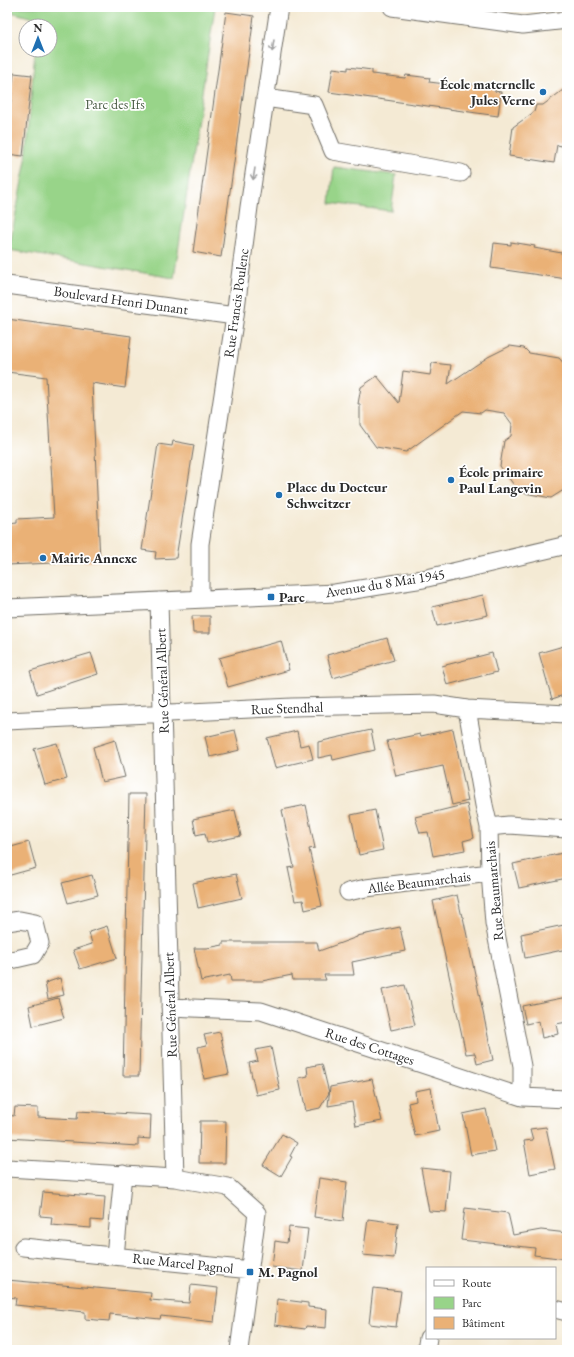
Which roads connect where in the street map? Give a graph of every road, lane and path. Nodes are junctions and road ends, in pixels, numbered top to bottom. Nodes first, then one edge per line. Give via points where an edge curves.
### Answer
1 (279, 7) edge
2 (392, 7) edge
3 (558, 16) edge
4 (265, 98) junction
5 (461, 172) dead end
6 (7, 285) edge
7 (235, 316) junction
8 (567, 545) edge
9 (200, 599) junction
10 (159, 601) junction
11 (7, 608) edge
12 (468, 709) junction
13 (163, 713) junction
14 (567, 714) edge
15 (7, 721) edge
16 (489, 827) junction
17 (567, 829) edge
18 (490, 873) junction
19 (348, 892) dead end
20 (7, 922) edge
21 (7, 961) edge
22 (170, 1007) junction
23 (522, 1097) junction
24 (567, 1099) edge
25 (7, 1168) edge
26 (123, 1174) junction
27 (175, 1178) junction
28 (23, 1247) dead end
29 (115, 1256) junction
30 (251, 1270) junction
31 (556, 1309) edge
32 (567, 1312) edge
33 (428, 1339) edge
34 (239, 1350) edge
35 (426, 1350) edge

1 -> 4 street, Rue Francis Poulenc
2 - 3 street via 523,25
4 - 5 street via 314,105 333,151
4 -> 7 street, Rue Francis Poulenc
6 - 7 street, Boulevard Henri Dunant
7 - 9 street, Rue Francis Poulenc via 200,544
8 - 9 street, Avenue du 8 Mai 1945 via 424,579 342,592
9 - 10 street, Avenue du 8 Mai 1945
10 - 11 street, Avenue du 8 Mai 1945
10 - 13 street, Rue Général Albert
12 - 13 street, Rue Stendhal via 434,704
12 - 14 street, Rue Stendhal
12 - 16 street, Rue Beaumarchais
13 - 15 street, Rue Stendhal
13 - 22 street, Rue Général Albert
16 - 17 street via 509,825
16 - 18 street, Rue Beaumarchais
18 - 19 street, Allée Beaumarchais
18 - 23 street, Rue Beaumarchais via 494,923 522,1066
20 - 21 street via 20,920 35,923 40,943 33,955
22 - 23 street, Rue des Cottages via 261,1011
22 - 27 street, Rue Général Albert
23 - 24 street, Rue des Cottages
25 - 26 street
26 - 27 street
26 - 29 street, Rue Marcel Pagnol
27 - 30 street via 228,1187 257,1214
28 - 29 street, Rue Marcel Pagnol
29 - 30 street, Rue Marcel Pagnol
30 - 34 street
31 - 32 street
33 - 35 street

